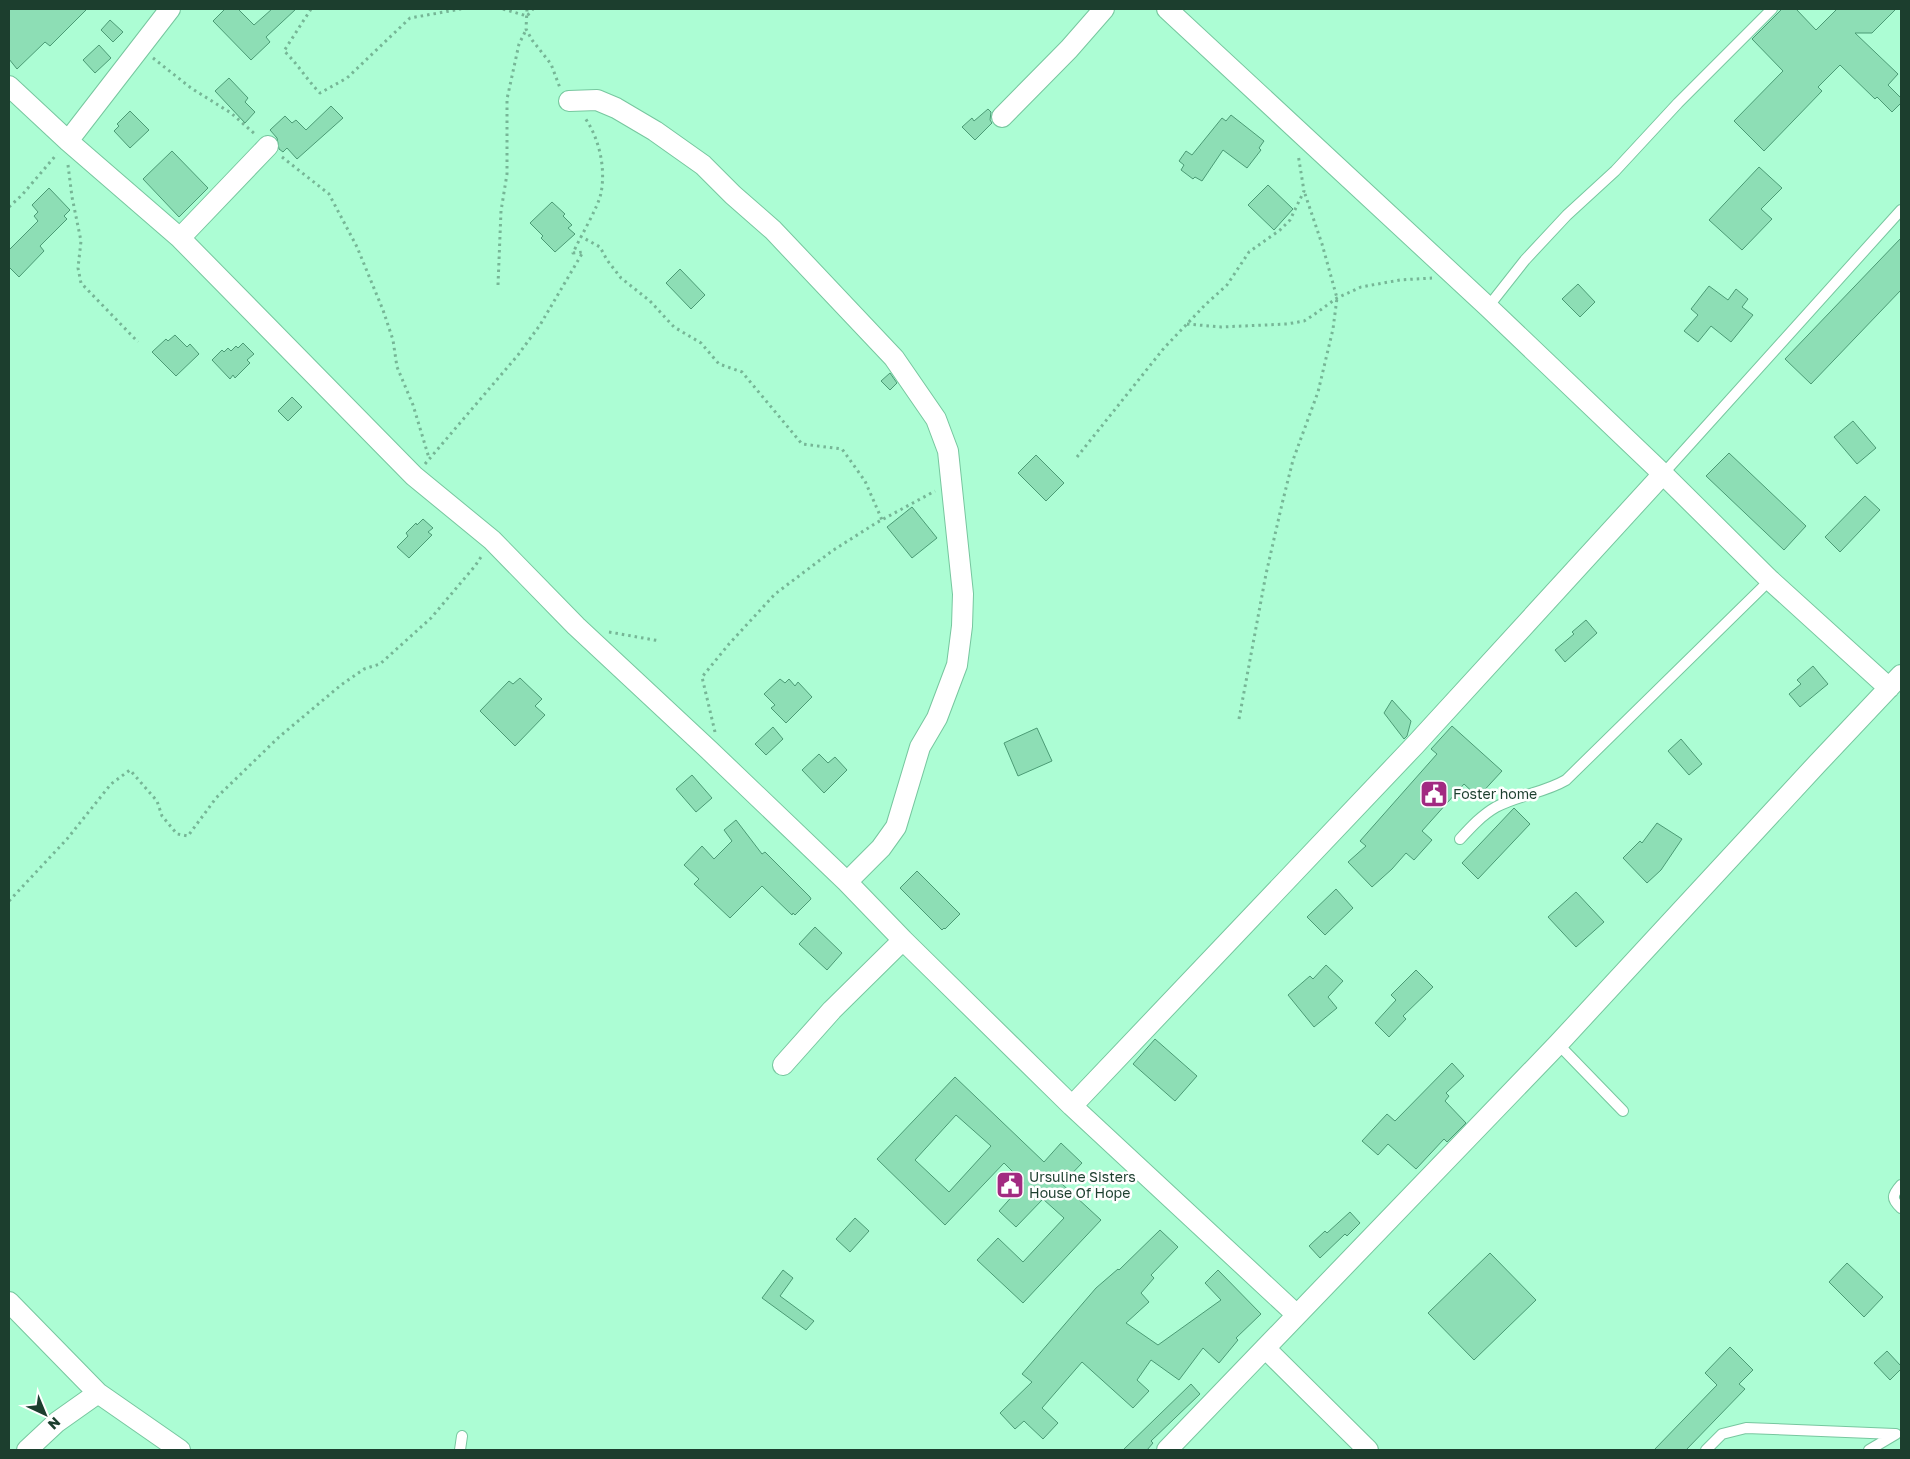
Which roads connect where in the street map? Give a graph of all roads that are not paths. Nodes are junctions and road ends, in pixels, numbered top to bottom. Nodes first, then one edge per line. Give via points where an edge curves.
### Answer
1 (170, 9) edge
2 (1104, 9) edge
3 (1167, 9) edge
4 (1772, 9) edge
5 (9, 86) edge
6 (569, 101) road end
7 (1002, 116) dead end
8 (68, 141) junction
9 (268, 146) road end
10 (1901, 210) edge
11 (180, 238) junction
12 (1488, 308) junction
13 (1663, 474) junction
14 (1770, 580) junction
15 (1895, 682) edge
16 (1460, 838) dead end
17 (847, 882) junction
18 (903, 940) junction
19 (1558, 1044) junction
20 (783, 1065) dead end
21 (1072, 1106) junction
22 (1623, 1111) dead end
23 (1901, 1185) edge
24 (1901, 1208) edge
25 (9, 1302) edge
26 (1297, 1315) junction
27 (1265, 1348) junction
28 (98, 1393) junction
29 (1898, 1434) edge
30 (462, 1436) dead end
31 (27, 1450) edge
32 (180, 1450) edge
33 (460, 1450) edge
34 (1167, 1450) edge
35 (1368, 1450) edge
36 (1706, 1450) edge
37 (1869, 1450) edge

1 - 8 street
2 - 7 street
3 - 12 street
4 - 12 lane via 1615,171 1567,215 1525,260
5 - 8 street
6 - 17 street via 597,100 655,131 702,165 773,230 894,358 936,419 948,451 963,594 957,665 938,718 920,748 896,828
8 - 11 street
9 - 11 street
10 - 13 lane
11 - 17 street via 414,476 492,540 576,626
12 - 13 street
13 - 14 street
13 - 21 street via 1415,745
14 - 15 street
14 - 16 lane via 1566,780 1496,807 1478,819
15 - 19 street
17 - 18 street
18 - 20 street via 832,1010
18 - 21 street
19 - 22 lane
19 - 26 street
21 - 26 street
23 - 24 lane via 1893,1197
25 - 28 street
26 - 27 street
27 - 34 street
27 - 35 street
28 - 31 street via 57,1422
28 - 32 street
29 - 36 lane via 1746,1428 1722,1434
29 - 37 lane
30 - 33 lane

